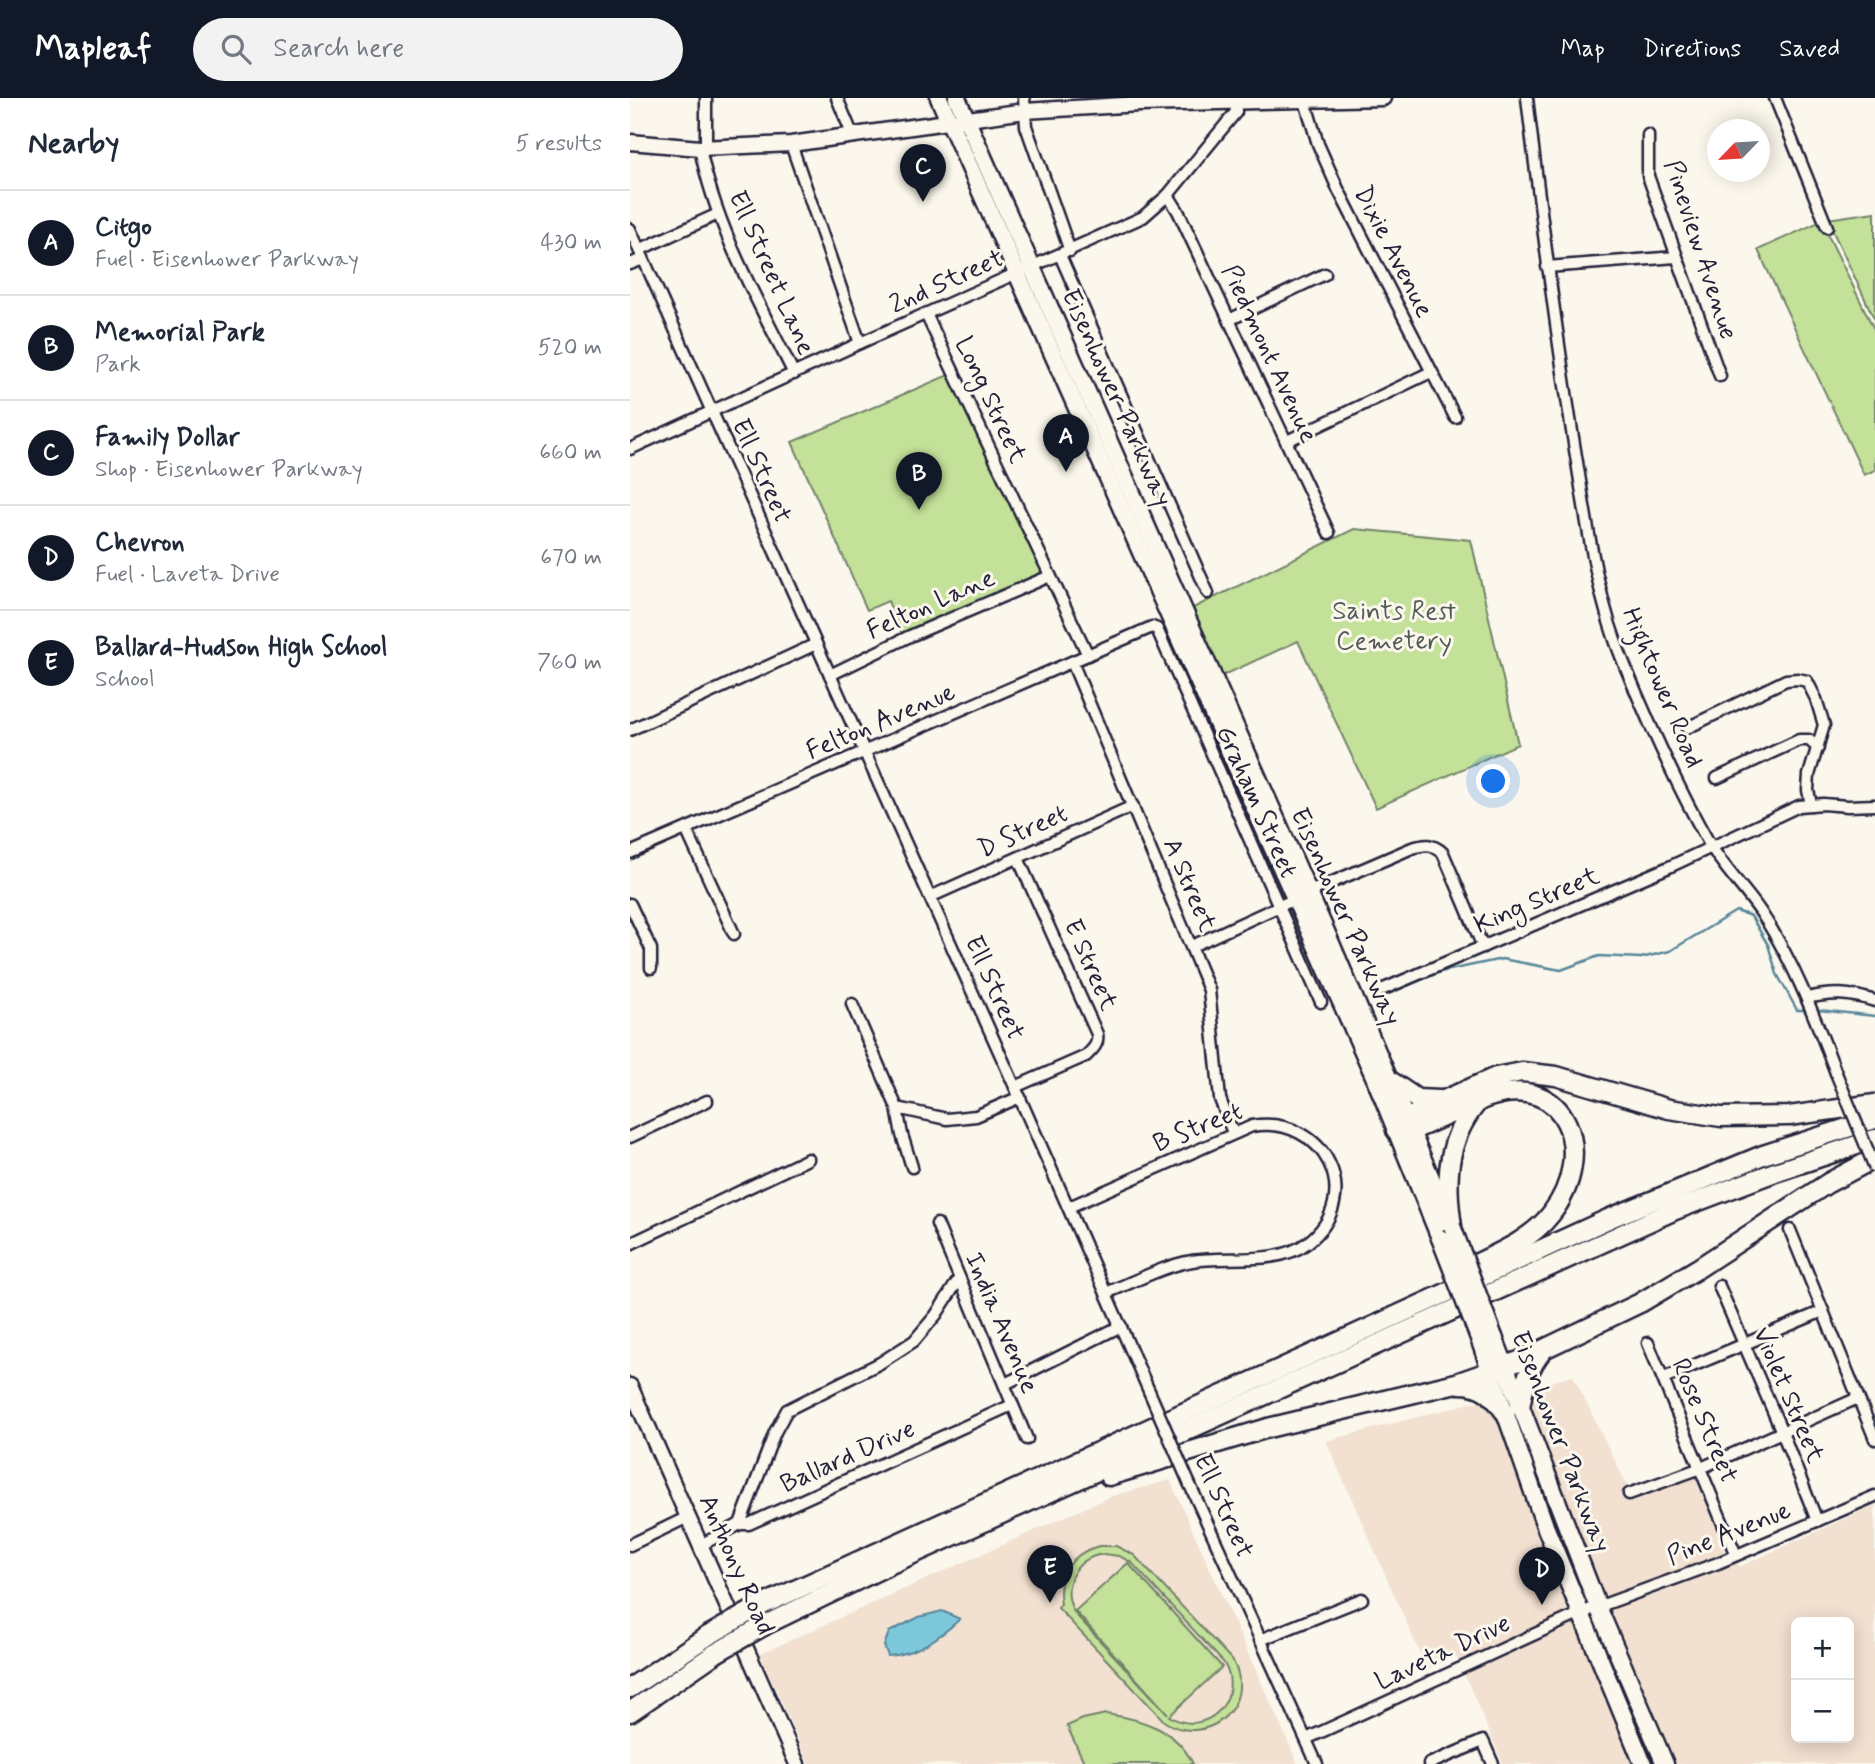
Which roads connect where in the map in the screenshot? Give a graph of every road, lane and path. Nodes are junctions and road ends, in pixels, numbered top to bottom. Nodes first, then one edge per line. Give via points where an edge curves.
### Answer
1 (706, 98) edge
2 (837, 98) edge
3 (939, 98) edge
4 (957, 98) edge
5 (1357, 98) edge
6 (1383, 98) edge
7 (1527, 98) edge
8 (1775, 98) edge
9 (1235, 100) edge
10 (1138, 101) edge
11 (1305, 101) junction
12 (1024, 104) edge
13 (967, 119) junction
14 (950, 122) junction
15 (1648, 135) dead end
16 (853, 136) junction
17 (630, 142) edge
18 (791, 145) junction
19 (703, 148) junction
20 (1168, 195) junction
21 (718, 214) junction
22 (1827, 227) dead end
23 (630, 229) edge
24 (1065, 253) junction
25 (641, 254) junction
26 (1676, 257) junction
27 (630, 264) edge
28 (1033, 267) junction
29 (1547, 267) junction
30 (1325, 274) dead end
31 (1017, 275) junction
32 (926, 314) junction
33 (1229, 320) junction
34 (860, 343) junction
35 (1431, 372) junction
36 (794, 374) junction
37 (1720, 376) dead end
38 (712, 412) junction
39 (1454, 417) dead end
40 (1287, 441) junction
41 (630, 449) edge
42 (1329, 533) dead end
43 (1050, 576) junction
44 (1208, 593) dead end
45 (1147, 627) joint
46 (816, 645) junction
47 (1088, 654) junction
48 (1072, 662) junction
49 (830, 675) junction
50 (1687, 728) dead end
51 (630, 730) edge
52 (1818, 748) junction
53 (865, 751) junction
54 (1717, 778) dead end
55 (1875, 804) edge
56 (1811, 805) junction
57 (1133, 806) junction
58 (686, 829) junction
59 (1710, 846) junction
60 (630, 853) edge
61 (1018, 858) junction
62 (1298, 892) junction
63 (930, 897) junction
64 (630, 904) edge
65 (1279, 907) junction
66 (734, 934) dead end
67 (1192, 946) junction
68 (1483, 947) junction
69 (651, 968) dead end
70 (1378, 991) dead end
71 (1807, 998) junction
72 (1875, 1000) edge
73 (1321, 1002) dead end
74 (852, 1004) dead end
75 (1389, 1080) junction
76 (1018, 1092) junction
77 (1444, 1100) junction
78 (707, 1101) dead end
79 (1477, 1102) junction
80 (1875, 1104) edge
81 (897, 1108) junction
82 (1875, 1119) edge
83 (1404, 1127) junction
84 (1233, 1133) junction
85 (630, 1137) edge
86 (1875, 1139) edge
87 (1875, 1158) edge
88 (808, 1160) dead end
89 (912, 1167) dead end
90 (1875, 1168) edge
91 (1069, 1207) junction
92 (937, 1224) dead end
93 (1790, 1230) dead end
94 (1446, 1232) junction
95 (630, 1244) edge
96 (959, 1279) junction
97 (1719, 1286) dead end
98 (1106, 1293) junction
99 (1823, 1311) junction
100 (1121, 1326) junction
101 (1648, 1343) dead end
102 (1330, 1344) junction
103 (1744, 1344) junction
104 (1544, 1349) junction
105 (1498, 1368) junction
106 (1664, 1378) junction
107 (1456, 1383) junction
108 (1004, 1384) junction
109 (630, 1386) edge
110 (1857, 1398) junction
111 (1012, 1405) junction
112 (1512, 1409) junction
113 (636, 1414) edge
114 (1782, 1432) junction
115 (1027, 1439) dead end
116 (1875, 1439) edge
117 (1701, 1468) junction
118 (1629, 1494) dead end
119 (1045, 1495) junction
120 (1875, 1496) edge
121 (688, 1517) junction
122 (1817, 1521) junction
123 (740, 1524) junction
124 (630, 1545) edge
125 (701, 1545) junction
126 (1736, 1555) junction
127 (1362, 1600) dead end
128 (1598, 1607) junction
129 (1581, 1613) junction
130 (1260, 1640) junction
131 (631, 1688) edge
132 (630, 1712) edge
133 (1306, 1739) junction
134 (797, 1764) edge
135 (1317, 1764) edge
136 (1429, 1764) edge
137 (1493, 1764) edge
138 (1643, 1764) edge
139 (1665, 1764) edge

1 - 19 street, Ell Street Lane
2 - 16 street
3 - 14 main road, Eisenhower Parkway
4 - 13 main road, Eisenhower Parkway
5 - 6 street
5 - 11 street
7 - 29 street, Hightower Road
8 - 22 street
9 - 10 street
9 - 11 street
9 - 20 street, 2nd Street via 1236,112
10 - 12 street
11 - 35 street, Dixie Avenue via 1338,189
12 - 13 street
12 - 24 street via 1026,126
13 - 14 street
13 - 28 main road, Eisenhower Parkway
14 - 16 street
14 - 31 main road, Eisenhower Parkway
15 - 26 street, Pineview Avenue via 1648,176
16 - 18 street
17 - 19 street
18 - 19 street
18 - 34 street
19 - 21 street, Ell Street Lane
20 - 24 street, 2nd Street via 1143,218
20 - 33 street, Piedmont Avenue
21 - 25 street
21 - 36 street, Ell Street Lane
23 - 25 street, Ell Street
24 - 28 street, 2nd Street
24 - 44 street
25 - 27 street
25 - 38 street, Ell Street
26 - 29 street
26 - 37 street, Pineview Avenue
28 - 31 street, 2nd Street
28 - 62 main road, Eisenhower Parkway
29 - 59 street, Hightower Road via 1581,486 1606,610 1624,665
30 - 33 street
31 - 32 street, 2nd Street
31 - 62 main road, Eisenhower Parkway
32 - 34 street, 2nd Street
32 - 43 street, Long Street
33 - 40 street, Piedmont Avenue
34 - 36 street, 2nd Street
35 - 39 street, Dixie Avenue
35 - 40 street
36 - 38 street, 2nd Street
38 - 41 street, 2nd Street
38 - 46 street, Ell Street
40 - 42 street, Piedmont Avenue
43 - 47 street, Long Street
43 - 49 street, Felton Lane
45 - 47 street, Felton Avenue
45 - 65 street, Graham Street via 1157,629
46 - 49 street, Ell Street
46 - 51 street
47 - 48 street, Felton Avenue
48 - 53 street, Felton Avenue
48 - 57 street, A Street
49 - 53 street, Ell Street
50 - 52 street via 1786,680 1798,679 1807,681 1824,725
52 - 54 street via 1809,740 1799,740
52 - 56 street via 1809,775
53 - 58 street, Felton Avenue
53 - 63 street, Ell Street
55 - 56 street, King Street
56 - 59 street, King Street via 1799,806
57 - 61 street, D Street
57 - 67 street, A Street
58 - 60 street, Felton Avenue
58 - 66 street
59 - 68 street, King Street
59 - 71 street, Hightower Road via 1760,911
61 - 63 street, D Street
61 - 76 street, E Street via 1098,1040 1086,1056
62 - 65 street
62 - 68 street via 1412,848 1432,845 1443,853
62 - 75 main road, Eisenhower Parkway via 1316,909
62 - 83 main road, Eisenhower Parkway
63 - 76 street, Ell Street
64 - 69 street via 652,949
65 - 67 street
65 - 73 street, Graham Street
67 - 84 street, A Street via 1209,990 1220,1099
68 - 70 street, King Street
71 - 72 street via 1833,992
71 - 90 street, Hightower Road, bridge
74 - 81 street
75 - 77 highway via 1417,1099
75 - 83 main road, Eisenhower Parkway
76 - 81 street via 976,1116 947,1119
76 - 91 street, Ell Street
77 - 80 highway via 1496,1077 1534,1072 1654,1106 1721,1117 1789,1116
77 - 83 highway
78 - 85 street
79 - 83 highway
79 - 94 highway via 1459,1128 1451,1153
79 - 102 highway via 1518,1092 1541,1098 1559,1111 1571,1132 1574,1154 1558,1203 1545,1222 1519,1242
81 - 89 street
82 - 102 highway via 1682,1187
83 - 94 main road, Eisenhower Parkway
84 - 91 street, B Street
84 - 98 street, B Street via 1265,1124 1291,1128 1317,1144 1334,1176 1334,1203 1326,1225 1298,1249 1177,1265
86 - 119 highway via 1675,1210
87 - 104 highway via 1640,1303
88 - 95 street
91 - 98 street, Ell Street
92 - 96 street, India Avenue
93 - 99 street
94 - 105 main road, Eisenhower Parkway, bridge
96 - 108 street, India Avenue
96 - 123 street via 914,1341 787,1410
97 - 103 street, Violet Street
98 - 100 street, Ell Street
99 - 103 street
99 - 110 street
100 - 108 street
100 - 130 street, Ell Street, bridge
101 - 106 street, Rose Street
102 - 131 highway, bridge via 760,1606
103 - 106 street
103 - 114 street, Violet Street
104 - 105 highway
104 - 112 highway
105 - 107 highway
105 - 112 main road, Eisenhower Parkway
106 - 117 street, Rose Street
107 - 112 highway via 1482,1388
107 - 119 highway via 1268,1428
108 - 111 street, India Avenue
109 - 113 street, Anthony Road
110 - 114 street
110 - 116 street
111 - 115 street, India Avenue
111 - 123 street, Ballard Drive via 773,1514
112 - 128 main road, Eisenhower Parkway via 1551,1482
112 - 129 main road, Eisenhower Parkway via 1545,1526
113 - 121 street, Anthony Road
114 - 117 street
114 - 122 street, Violet Street
117 - 118 street
117 - 126 street, Rose Street
119 - 132 highway, bridge via 765,1625
120 - 122 street, Pine Avenue
121 - 124 street
121 - 125 street, Anthony Road
122 - 126 street, Pine Avenue
123 - 125 street, Ballard Drive
125 - 134 street, Anthony Road
126 - 128 street, Pine Avenue
127 - 130 street
128 - 129 street, Laveta Drive
128 - 139 main road, Eisenhower Parkway
129 - 133 street, Laveta Drive
129 - 138 main road, Eisenhower Parkway
130 - 133 street, Ell Street
133 - 135 street, Ell Street
136 - 137 street via 1483,1741

